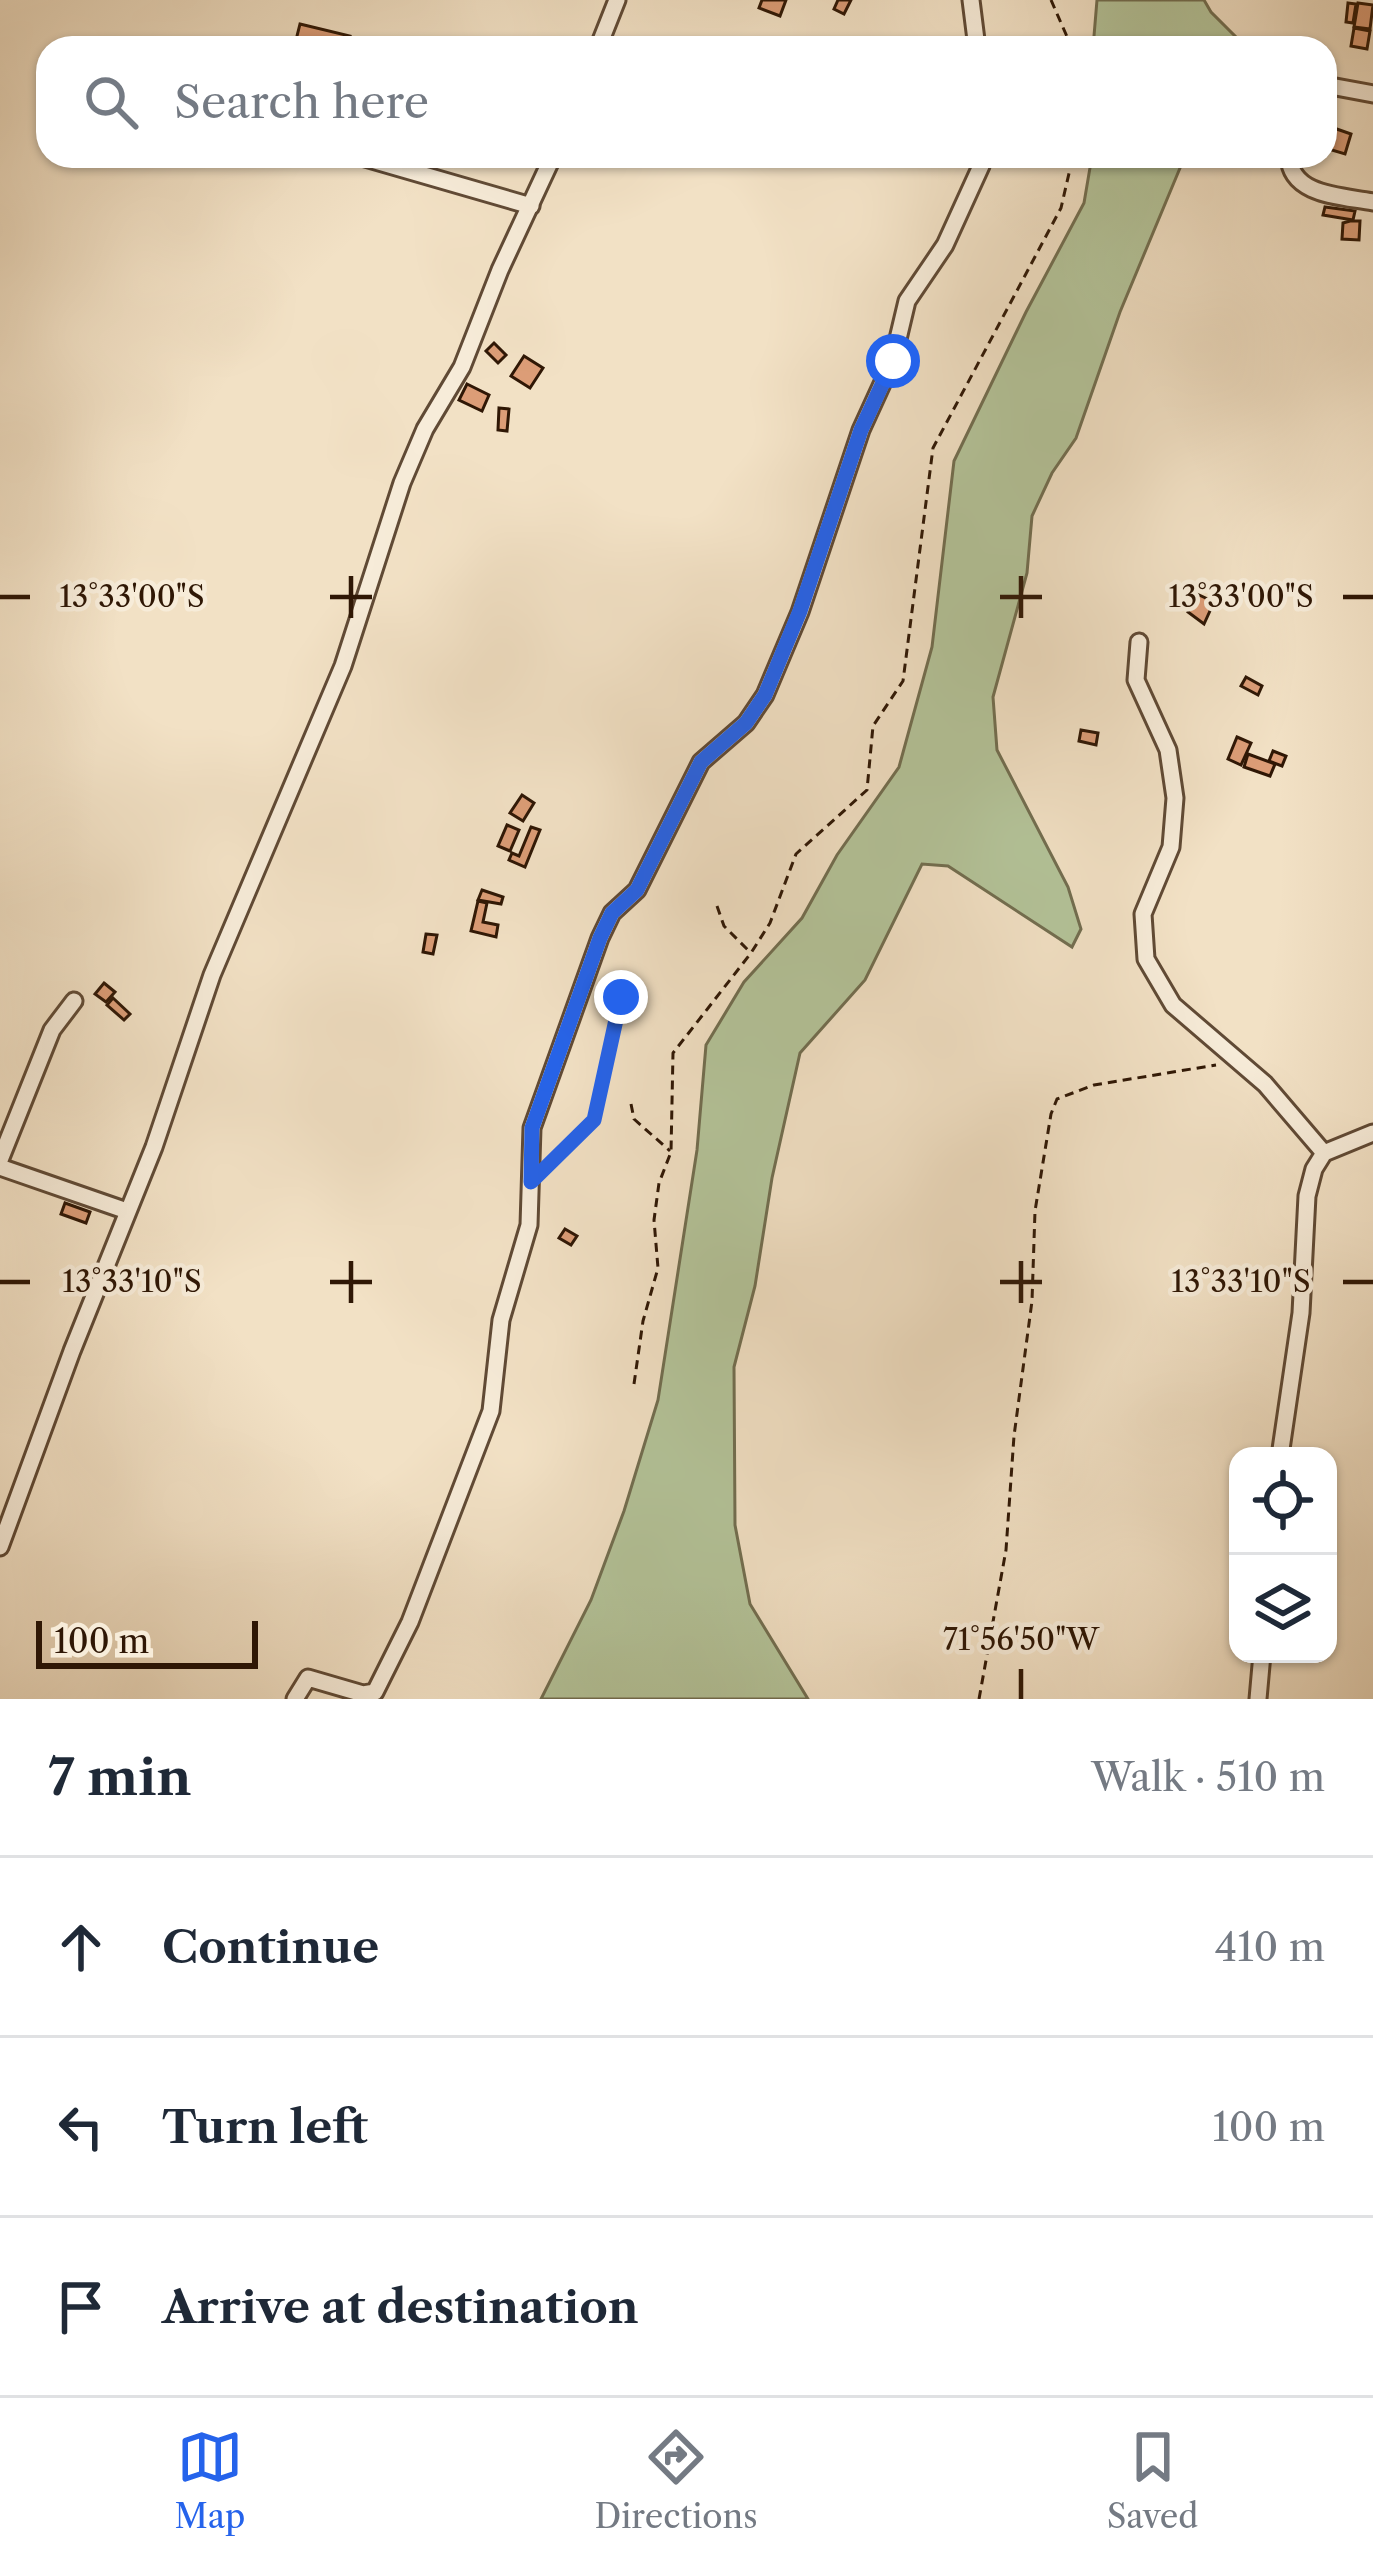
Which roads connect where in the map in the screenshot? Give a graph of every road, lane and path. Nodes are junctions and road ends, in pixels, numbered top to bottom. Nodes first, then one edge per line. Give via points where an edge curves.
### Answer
1 (616, 0) edge
2 (971, 0) edge
3 (1051, 0) edge
4 (602, 36) edge
5 (976, 36) edge
6 (1067, 36) edge
7 (1337, 87) edge
8 (1373, 94) edge
9 (400, 168) edge
10 (548, 168) edge
11 (980, 168) edge
12 (1070, 168) edge
13 (1290, 168) edge
14 (1373, 202) edge
15 (531, 206) junction
16 (1139, 642) dead end
17 (717, 906) dead end
18 (752, 953) junction
19 (621, 997) dead end
20 (74, 1001) dead end
21 (1242, 1063) junction
22 (631, 1104) dead end
23 (1373, 1133) edge
24 (671, 1152) junction
25 (1324, 1153) junction
26 (0, 1164) edge
27 (531, 1182) junction
28 (127, 1211) junction
29 (634, 1384) dead end
30 (1281, 1447) edge
31 (0, 1547) edge
32 (1261, 1663) edge
33 (295, 1699) edge
34 (979, 1699) edge
35 (1258, 1699) edge

1 - 4 street
2 - 5 street
3 - 6 path
7 - 8 street
9 - 15 street
10 - 15 street
11 - 27 street via 955,227 908,301 893,361 765,695 701,762 637,890 600,938 532,1128
12 - 18 path via 1061,208 933,448 903,681 873,726 867,790 796,854
13 - 14 street via 1308,189
15 - 28 street via 402,483 343,667 212,975
16 - 21 street via 1136,680 1168,750 1175,798 1171,847 1143,914 1146,959 1173,1005
17 - 18 path via 724,926
18 - 24 path via 673,1053
19 - 27 path via 594,1120
20 - 26 street via 52,1030
21 - 25 street
21 - 34 path via 1094,1085 1057,1099 1035,1211 1006,1550
22 - 24 path via 634,1119
23 - 25 street
24 - 29 path via 659,1184 658,1268
25 - 30 street via 1307,1196
26 - 28 street
27 - 33 street via 491,1411 410,1622 375,1692 308,1678
28 - 31 street
32 - 35 street

